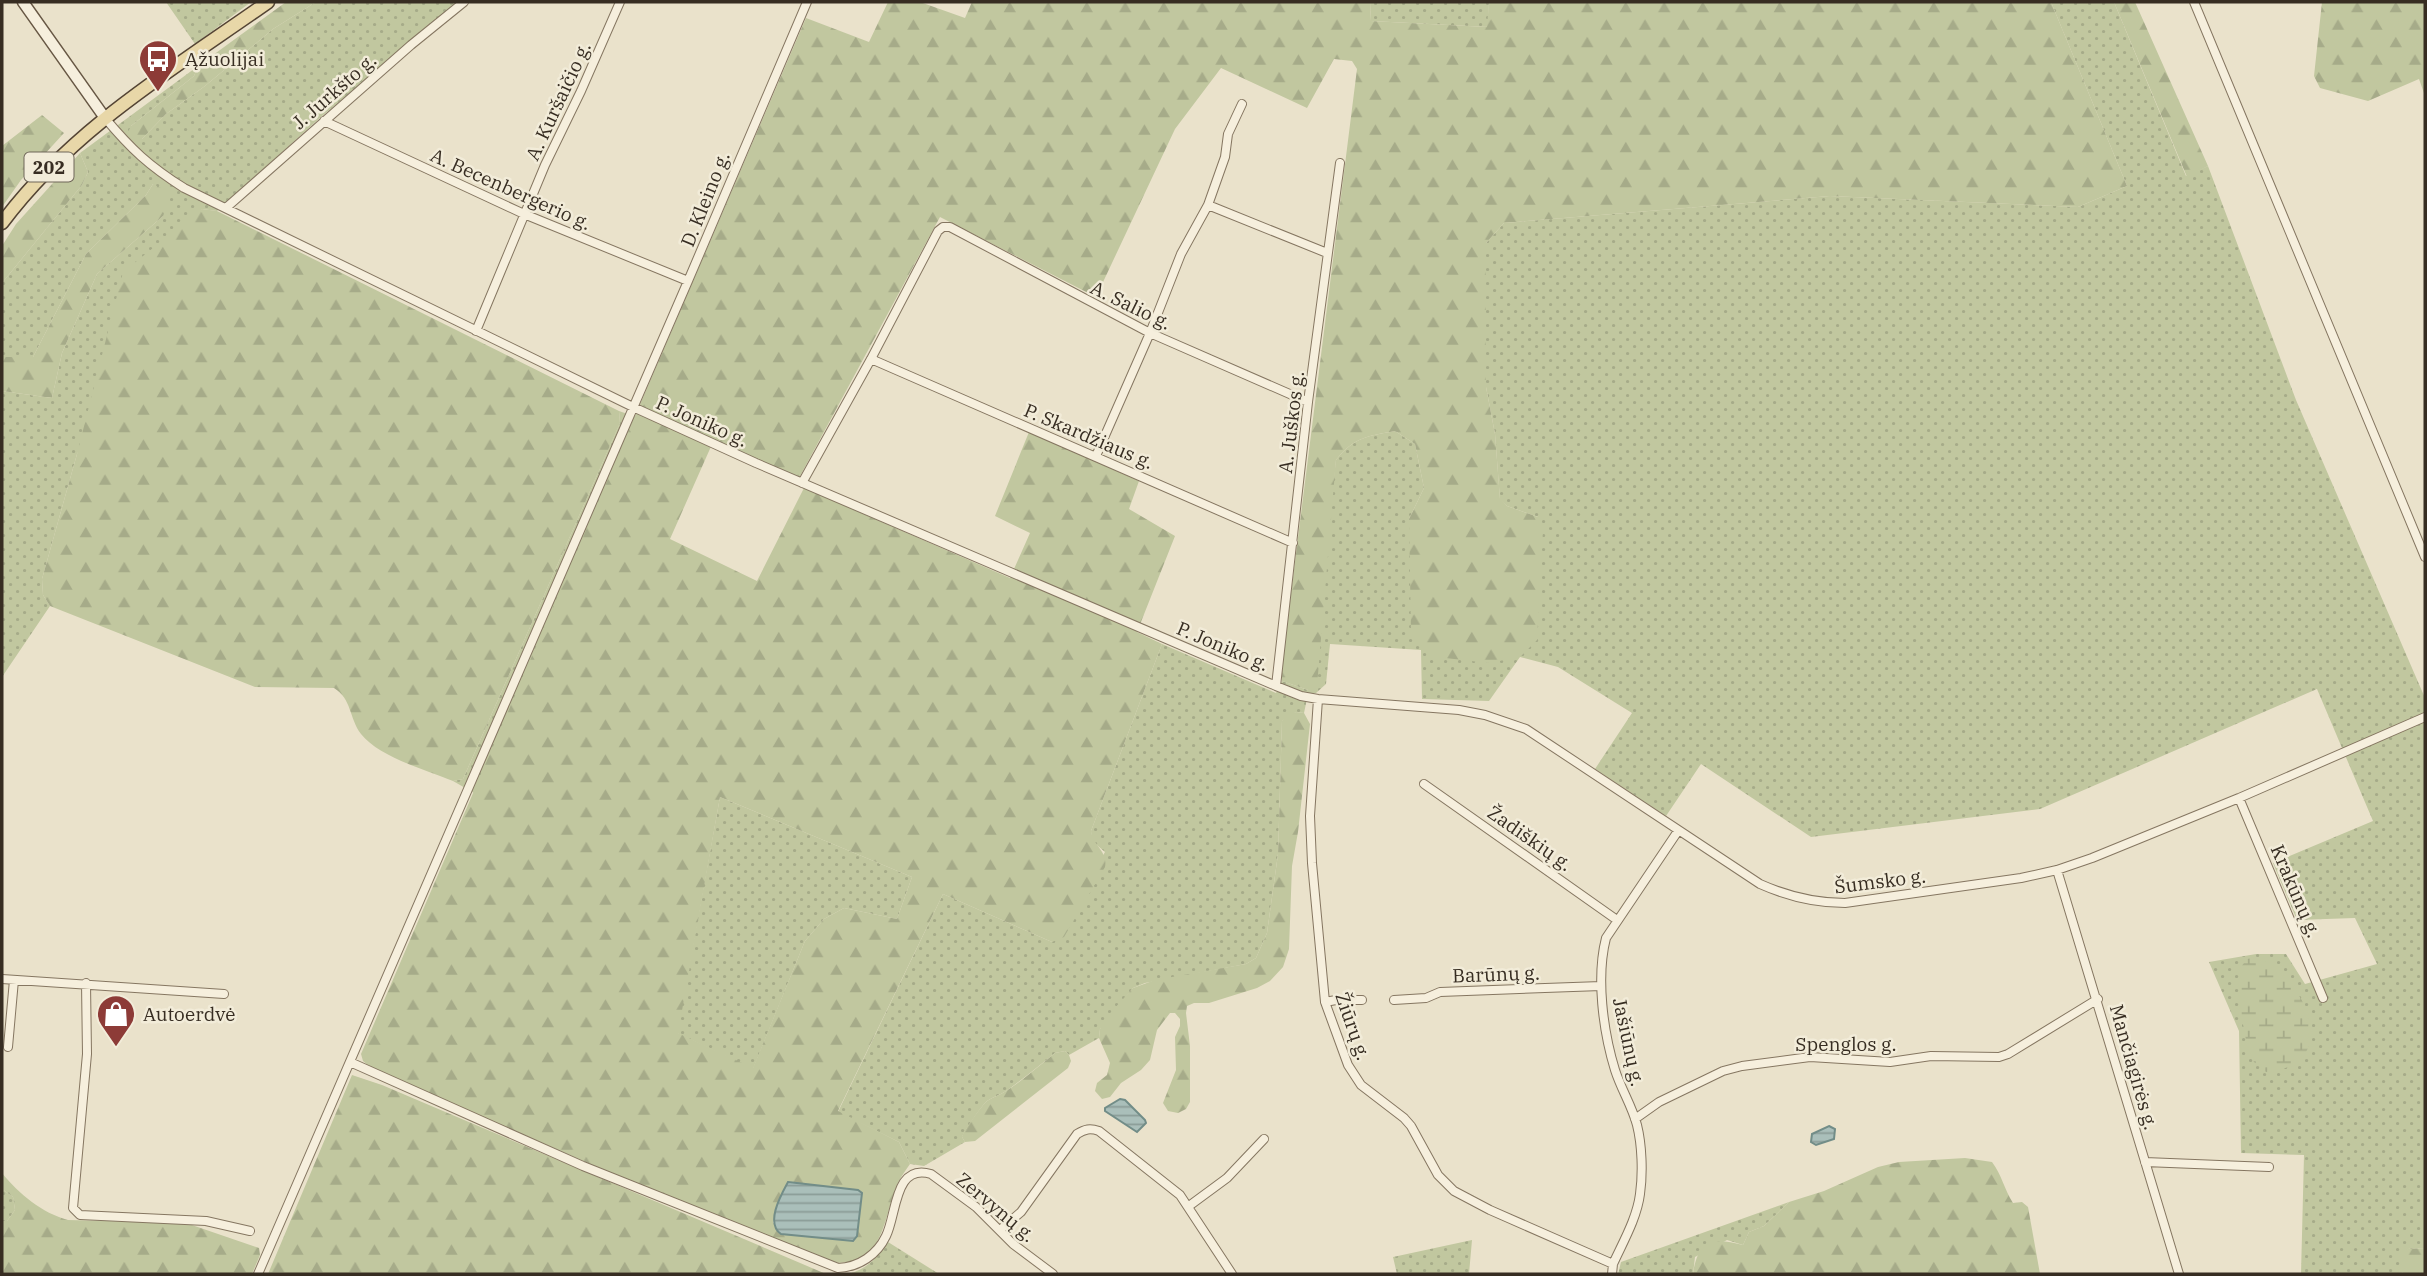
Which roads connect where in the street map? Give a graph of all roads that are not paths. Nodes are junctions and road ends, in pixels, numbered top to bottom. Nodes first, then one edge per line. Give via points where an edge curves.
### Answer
1 (23, 2) edge
2 (268, 2) edge
3 (464, 2) edge
4 (620, 2) edge
5 (807, 2) edge
6 (2194, 2) edge
7 (1242, 104) dead end
8 (105, 118) junction
9 (324, 121) junction
10 (1340, 163) dead end
11 (1208, 205) junction
12 (227, 207) junction
13 (524, 214) junction
14 (2, 223) edge
15 (1327, 253) junction
16 (688, 281) junction
17 (476, 331) junction
18 (1150, 333) junction
19 (871, 359) junction
20 (1308, 402) junction
21 (633, 407) junction
22 (1096, 456) junction
23 (802, 483) junction
24 (1293, 543) junction
25 (2425, 557) edge
26 (1276, 686) junction
27 (1318, 699) junction
28 (2425, 716) edge
29 (1424, 784) dead end
30 (2239, 798) junction
31 (1678, 831) junction
32 (2057, 870) junction
33 (1618, 920) junction
34 (2, 979) edge
35 (14, 979) junction
36 (86, 983) junction
37 (1601, 986) junction
38 (224, 993) dead end
39 (2323, 998) dead end
40 (2098, 999) junction
41 (1362, 1000) dead end
42 (1394, 1000) dead end
43 (1325, 1002) junction
44 (8, 1047) dead end
45 (349, 1062) junction
46 (1635, 1119) junction
47 (1264, 1139) dead end
48 (2145, 1161) junction
49 (2269, 1167) dead end
50 (1189, 1206) junction
51 (1000, 1230) junction
52 (250, 1231) dead end
53 (860, 1263) junction
54 (1613, 1264) junction
55 (258, 1274) edge
56 (864, 1274) edge
57 (1053, 1274) edge
58 (1231, 1274) edge
59 (1612, 1274) edge
60 (2179, 1274) edge

1 - 8 main road
2 - 8 main road, 202
3 - 9 street, J. Jurkšto g.
4 - 13 street, A. Kuršaičio g.
5 - 16 street, D. Kleino g.
6 - 25 street
7 - 11 street via 1228,134
8 - 12 street, P. Joniko g. via 154,170
8 - 14 main road, 202 via 49,167
9 - 12 street, J. Jurkšto g.
9 - 13 street, A. Becenbergerio g.
10 - 15 street, A. Juškos g.
11 - 15 street
11 - 18 street via 1181,254
12 - 17 street, P. Joniko g.
13 - 16 street, A. Becenbergerio g.
13 - 17 street, A. Kuršaičio g.
15 - 20 street, A. Juškos g.
16 - 21 street, D. Kleino g.
17 - 21 street, P. Joniko g.
18 - 19 street, A. Salio g. via 943,226
18 - 20 street, A. Salio g.
18 - 22 street
19 - 22 street, P. Skardžiaus g.
19 - 23 street
20 - 24 street, A. Juškos g.
21 - 23 street, P. Joniko g.
21 - 45 street, D. Kleino g.
22 - 24 street, P. Skardžiaus g.
23 - 26 street, P. Joniko g.
24 - 26 street, A. Juškos g.
26 - 27 street, P. Joniko g.
27 - 31 street, Šumsko g. via 1459,710 1514,724
27 - 43 street, Žiūrų g. via 1310,840
28 - 30 street, Šumsko g.
29 - 33 street, Žadiškių g.
30 - 32 street, Šumsko g.
30 - 39 street, Krakūnų g.
31 - 32 street, Šumsko g. via 1760,884 1826,903
31 - 33 street, Jašiūnų g.
32 - 40 street, Mančiagirės g.
33 - 37 street, Jašiūnų g. via 1606,938
34 - 35 street
35 - 36 street
35 - 44 street
36 - 38 street
36 - 52 street via 87,1054 73,1208 80,1215 206,1221
37 - 42 street, Barūnų g. via 1440,992 1426,998
37 - 46 street, Jašiūnų g. via 1614,1067
40 - 46 street, Spenglos g. via 1999,1057 1931,1056 1890,1062 1810,1058 1742,1066 1683,1090
40 - 48 street, Mančiagirės g.
41 - 43 street
43 - 54 street, Žiūrų g. via 1353,1073 1411,1126 1443,1181 1465,1198
45 - 53 street via 583,1167 829,1266 849,1268
45 - 55 street, D. Kleino g.
46 - 54 street, Jašiūnų g. via 1639,1201
47 - 50 street via 1227,1178
48 - 49 street
48 - 60 street, Mančiagirės g.
50 - 51 street via 1100,1131 1084,1129 1021,1212
50 - 58 street
51 - 53 street, Zervynų g. via 931,1174 915,1172 903,1182 886,1237
51 - 57 street, Zervynų g.
53 - 56 street
54 - 59 street, Jašiūnų g.

